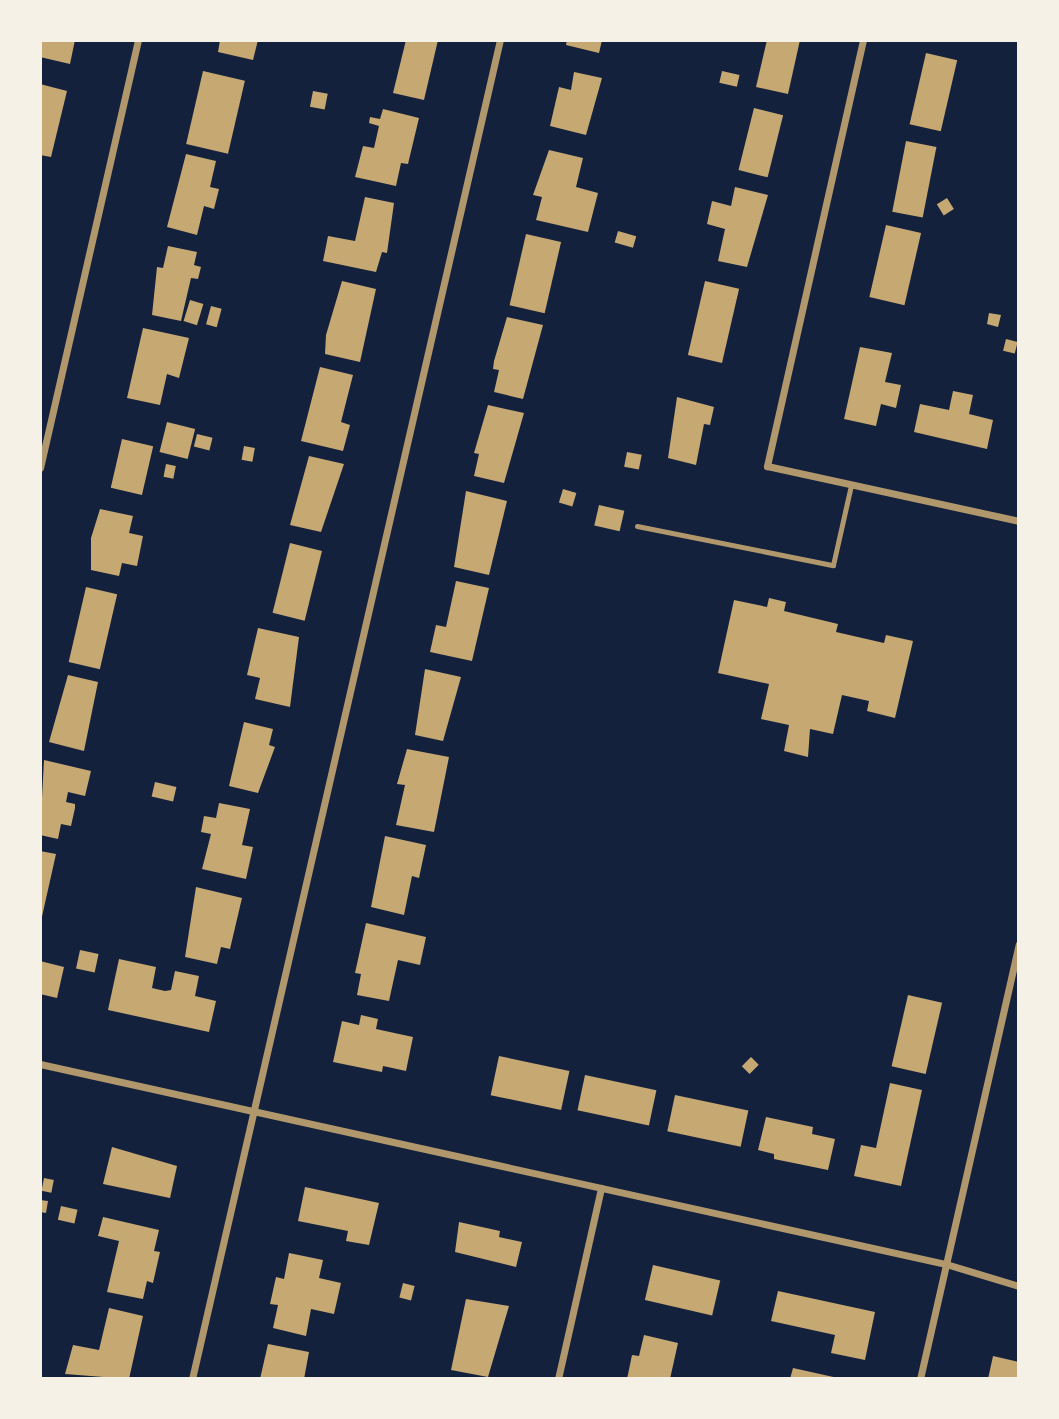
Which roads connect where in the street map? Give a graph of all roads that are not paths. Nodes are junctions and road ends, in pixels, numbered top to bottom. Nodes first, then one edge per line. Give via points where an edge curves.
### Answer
1 (138, 40) edge
2 (500, 40) edge
3 (863, 40) edge
4 (40, 468) edge
5 (851, 485) junction
6 (1019, 521) edge
7 (637, 526) dead end
8 (1019, 944) edge
9 (40, 1064) edge
10 (254, 1112) junction
11 (601, 1188) junction
12 (946, 1264) junction
13 (1019, 1286) edge
14 (192, 1379) edge
15 (558, 1379) edge
16 (920, 1379) edge

1 - 4 street
2 - 10 street
3 - 5 street via 767,466
5 - 6 street
5 - 7 lane via 833,565
8 - 12 street
9 - 10 street
10 - 11 street
10 - 14 street
11 - 12 street
11 - 15 street
12 - 13 street
12 - 16 street

